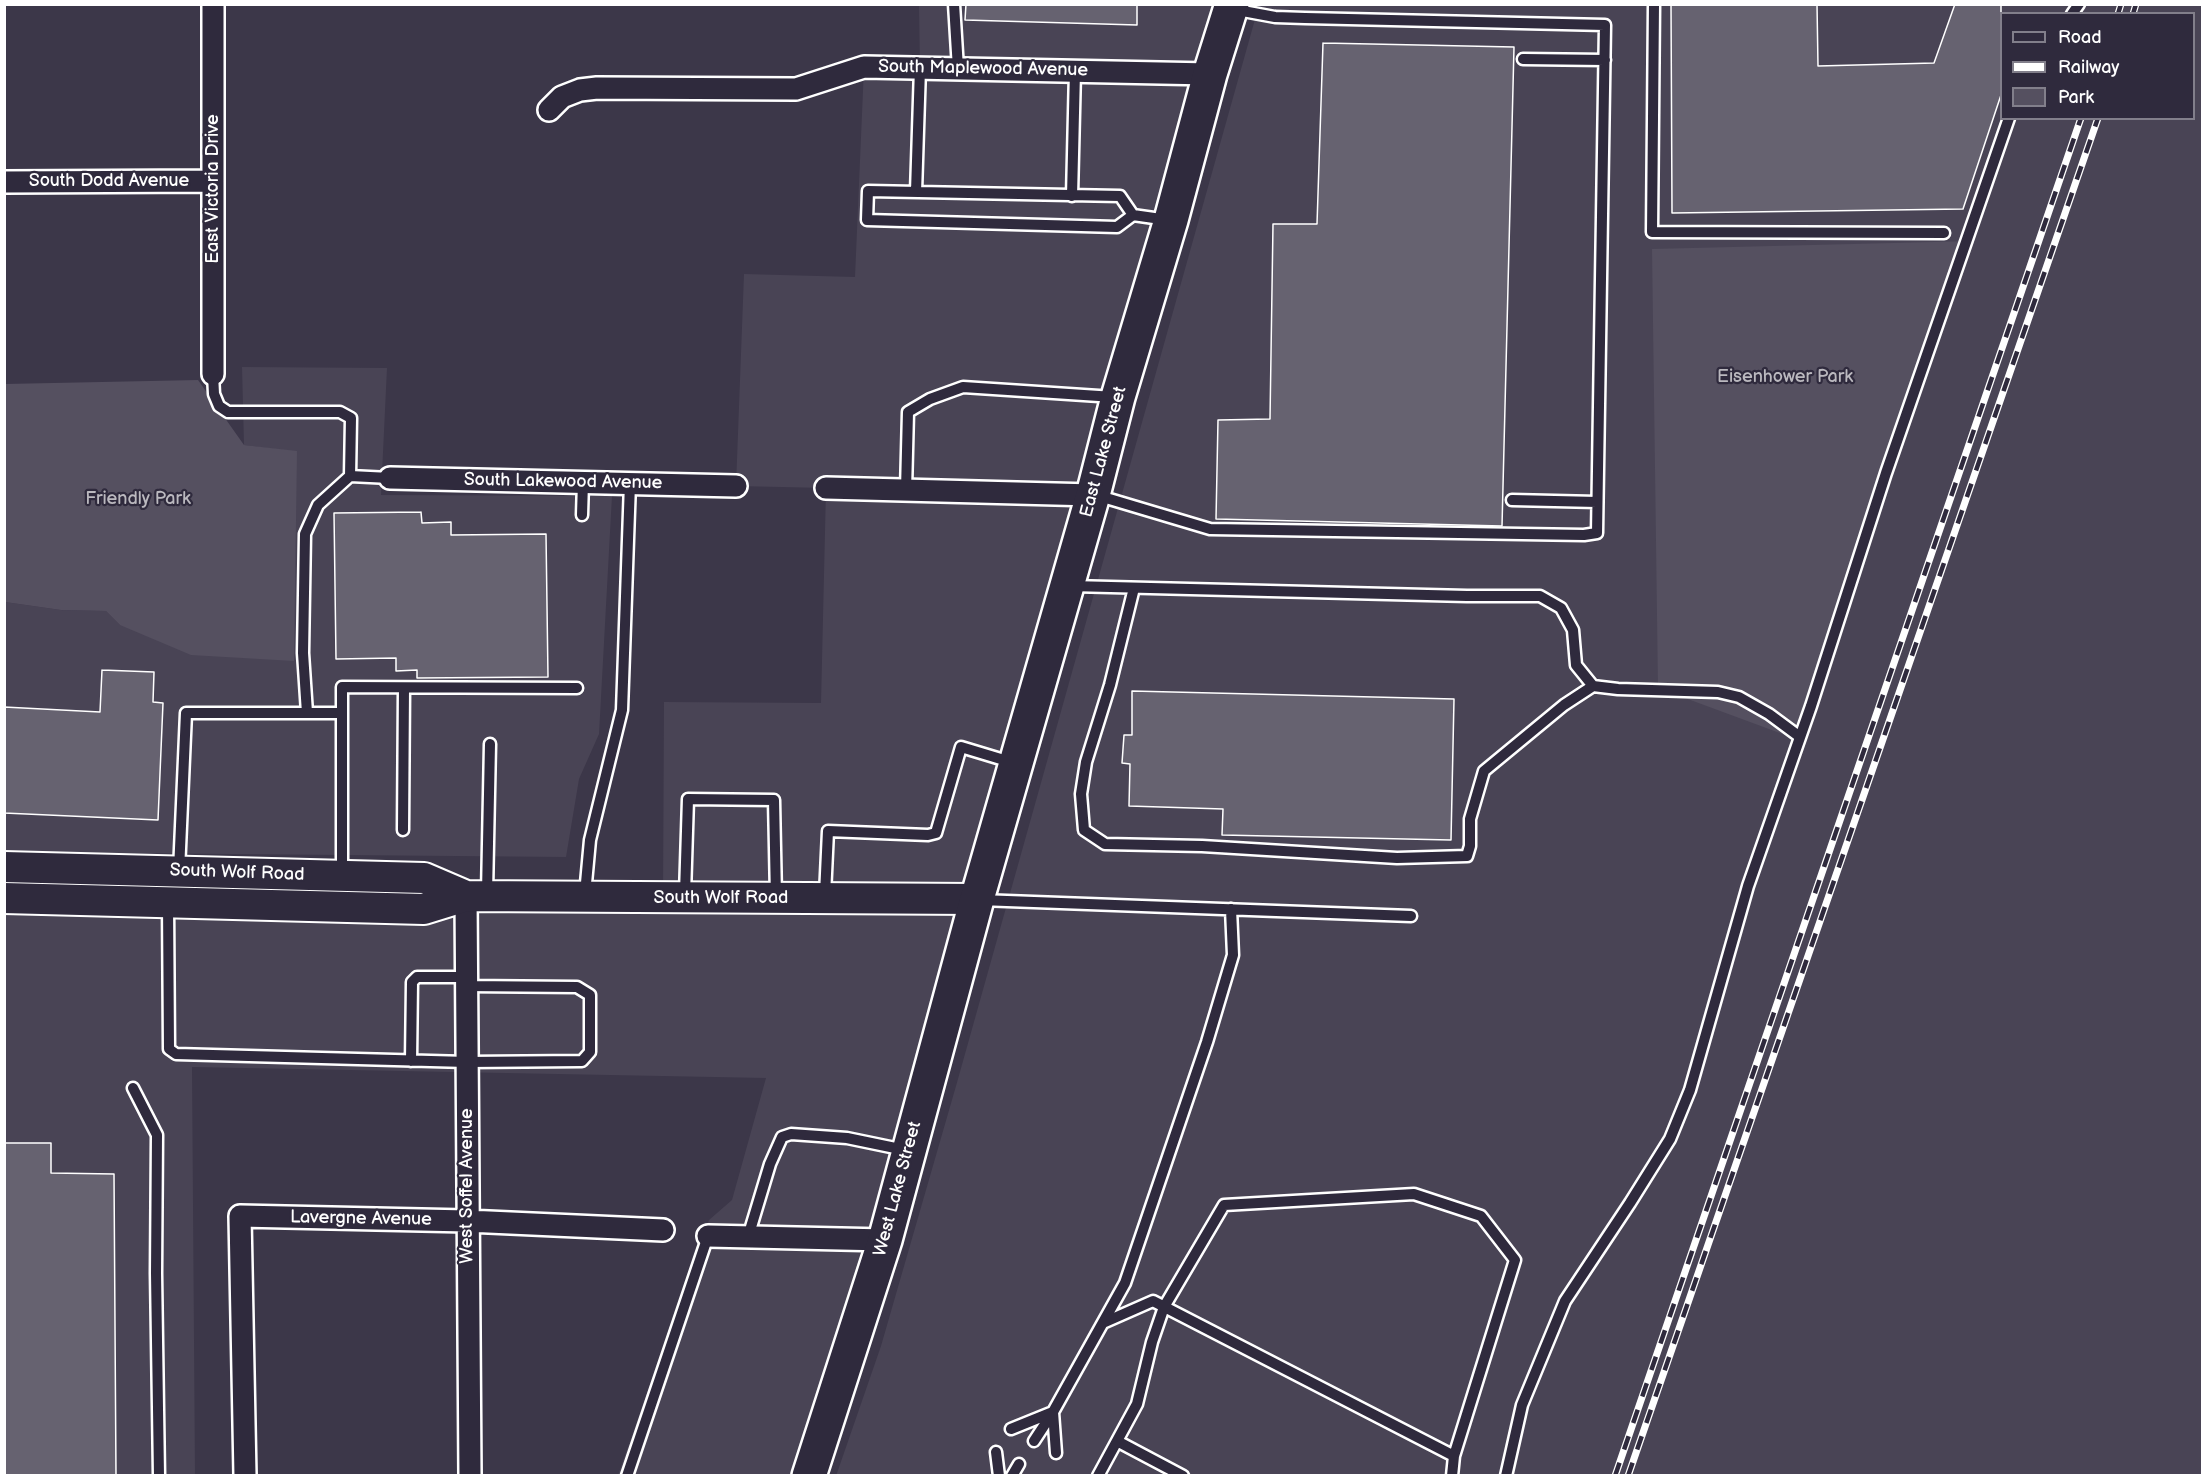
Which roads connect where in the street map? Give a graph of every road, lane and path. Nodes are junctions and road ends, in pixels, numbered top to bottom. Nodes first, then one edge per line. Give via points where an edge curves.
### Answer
1 (213, 4) edge
2 (954, 4) edge
3 (1654, 4) edge
4 (1231, 7) edge
5 (1523, 58) dead end
6 (1605, 60) junction
7 (920, 68) junction
8 (958, 69) junction
9 (1075, 71) junction
10 (1210, 74) junction
11 (549, 110) dead end
12 (2008, 120) edge
13 (213, 181) junction
14 (4, 182) edge
15 (916, 192) junction
16 (1071, 196) junction
17 (1133, 215) junction
18 (1171, 220) junction
19 (1944, 233) dead end
20 (213, 374) joint
21 (1118, 397) junction
22 (350, 476) junction
23 (390, 478) joint
24 (583, 482) junction
25 (630, 483) junction
26 (736, 486) dead end
27 (826, 488) dead end
28 (906, 490) junction
29 (1093, 495) junction
30 (1512, 500) dead end
31 (1597, 502) junction
32 (582, 515) dead end
33 (1066, 586) junction
34 (1134, 588) junction
35 (1593, 686) junction
36 (404, 688) junction
37 (577, 688) dead end
38 (308, 713) junction
39 (342, 713) junction
40 (1800, 737) junction
41 (490, 744) dead end
42 (1016, 764) junction
43 (404, 830) dead end
44 (4, 867) edge
45 (179, 871) junction
46 (342, 876) junction
47 (476, 897) junction
48 (585, 897) junction
49 (4, 898) edge
50 (685, 898) junction
51 (776, 898) junction
52 (825, 898) junction
53 (977, 900) junction
54 (168, 902) junction
55 (1231, 909) junction
56 (1411, 916) dead end
57 (466, 982) junction
58 (411, 1061) junction
59 (467, 1062) junction
60 (133, 1088) dead end
61 (908, 1150) junction
62 (467, 1221) junction
63 (663, 1230) dead end
64 (708, 1236) joint
65 (748, 1237) junction
66 (885, 1240) junction
67 (1164, 1307) junction
68 (1103, 1323) junction
69 (1053, 1412) junction
70 (1011, 1429) dead end
71 (1034, 1441) dead end
72 (1117, 1442) junction
73 (996, 1452) dead end
74 (1056, 1453) dead end
75 (1454, 1456) junction
76 (1019, 1464) dead end
77 (159, 1476) edge
78 (245, 1476) edge
79 (470, 1476) edge
80 (627, 1476) edge
81 (809, 1476) edge
82 (999, 1476) edge
83 (1012, 1476) edge
84 (1098, 1476) edge
85 (1183, 1476) edge
86 (1452, 1476) edge
87 (1506, 1476) edge

1 - 13 street, East Victoria Drive
2 - 8 lane
3 - 19 lane via 1652,232
4 - 6 lane via 1275,17 1605,25
4 - 10 main road, East Lake Street
5 - 6 lane
6 - 31 lane
7 - 8 street, South Maplewood Avenue
7 - 11 street, South Maplewood Avenue via 864,67 796,89 597,88 562,97
7 - 15 lane
8 - 9 street, South Maplewood Avenue
9 - 10 street, South Maplewood Avenue
9 - 16 lane
10 - 18 main road, East Lake Street
12 - 40 lane
13 - 14 street, South Dodd Avenue
13 - 20 street, East Victoria Drive
15 - 16 lane
15 - 17 lane via 868,191 867,220 1117,227
16 - 17 lane via 1120,196
17 - 18 lane
18 - 21 main road, East Lake Street
20 - 22 lane via 214,394 219,406 228,412 340,411 351,418
21 - 28 lane via 963,387 930,399 908,412
21 - 29 main road, East Lake Street
22 - 23 lane
22 - 38 lane via 318,505 305,534 303,653
23 - 24 street, South Lakewood Avenue
24 - 25 street, South Lakewood Avenue
24 - 32 lane
25 - 26 street, South Lakewood Avenue
25 - 48 lane via 622,710 590,840
27 - 28 street
28 - 29 street
29 - 31 lane via 1210,529 1560,535 1597,533
29 - 33 main road, East Lake Street
30 - 31 lane
33 - 34 lane
33 - 42 main road, East Lake Street
34 - 35 lane via 1540,596 1561,608 1573,630 1576,664
34 - 35 lane via 1086,762 1081,794 1084,830 1105,844 1397,858 1467,856 1470,819 1484,771
35 - 40 lane via 1718,692 1739,697
36 - 37 lane
36 - 39 lane via 342,687
36 - 43 lane
38 - 39 lane
38 - 45 lane via 186,712
39 - 46 lane
40 - 87 lane via 1748,886 1690,1090 1670,1139 1565,1301 1521,1406
41 - 47 lane
42 - 52 lane via 961,747 936,833 828,831
42 - 53 main road, East Lake Street
44 - 45 main road, South Wolf Road
45 - 46 main road, South Wolf Road
46 - 47 main road, South Wolf Road via 424,878
47 - 48 main road, South Wolf Road
47 - 54 main road, South Wolf Road via 423,909
47 - 57 street, West Soffel Avenue
48 - 50 main road, South Wolf Road
49 - 54 main road, South Wolf Road
50 - 51 main road, South Wolf Road
50 - 51 lane via 688,799 774,800
51 - 52 main road, South Wolf Road
52 - 53 main road, South Wolf Road
53 - 55 lane
53 - 61 main road, West Lake Street
54 - 58 lane via 169,1050 176,1054
55 - 56 lane
55 - 68 lane via 1233,955 1207,1042 1125,1283
57 - 58 lane via 417,977 412,982
57 - 59 street, West Soffel Avenue
57 - 59 lane via 577,987 590,995 590,1052 582,1061
58 - 59 lane
59 - 62 street, West Soffel Avenue
60 - 77 lane via 157,1135
61 - 65 lane via 847,1138 790,1134 782,1137
61 - 66 main road, West Lake Street
62 - 63 street, Lavergne Avenue
62 - 78 street, Lavergne Avenue via 240,1216
62 - 79 street, West Soffel Avenue
64 - 65 street
64 - 80 lane
65 - 66 street
66 - 81 main road, West Lake Street
67 - 68 lane via 1153,1302
67 - 72 lane via 1137,1404
67 - 75 lane
67 - 75 lane via 1224,1205 1414,1194 1481,1216 1515,1260
68 - 69 lane
69 - 70 lane
69 - 71 lane
69 - 74 lane
72 - 84 lane
72 - 85 lane
73 - 82 lane
75 - 86 lane
76 - 83 lane

